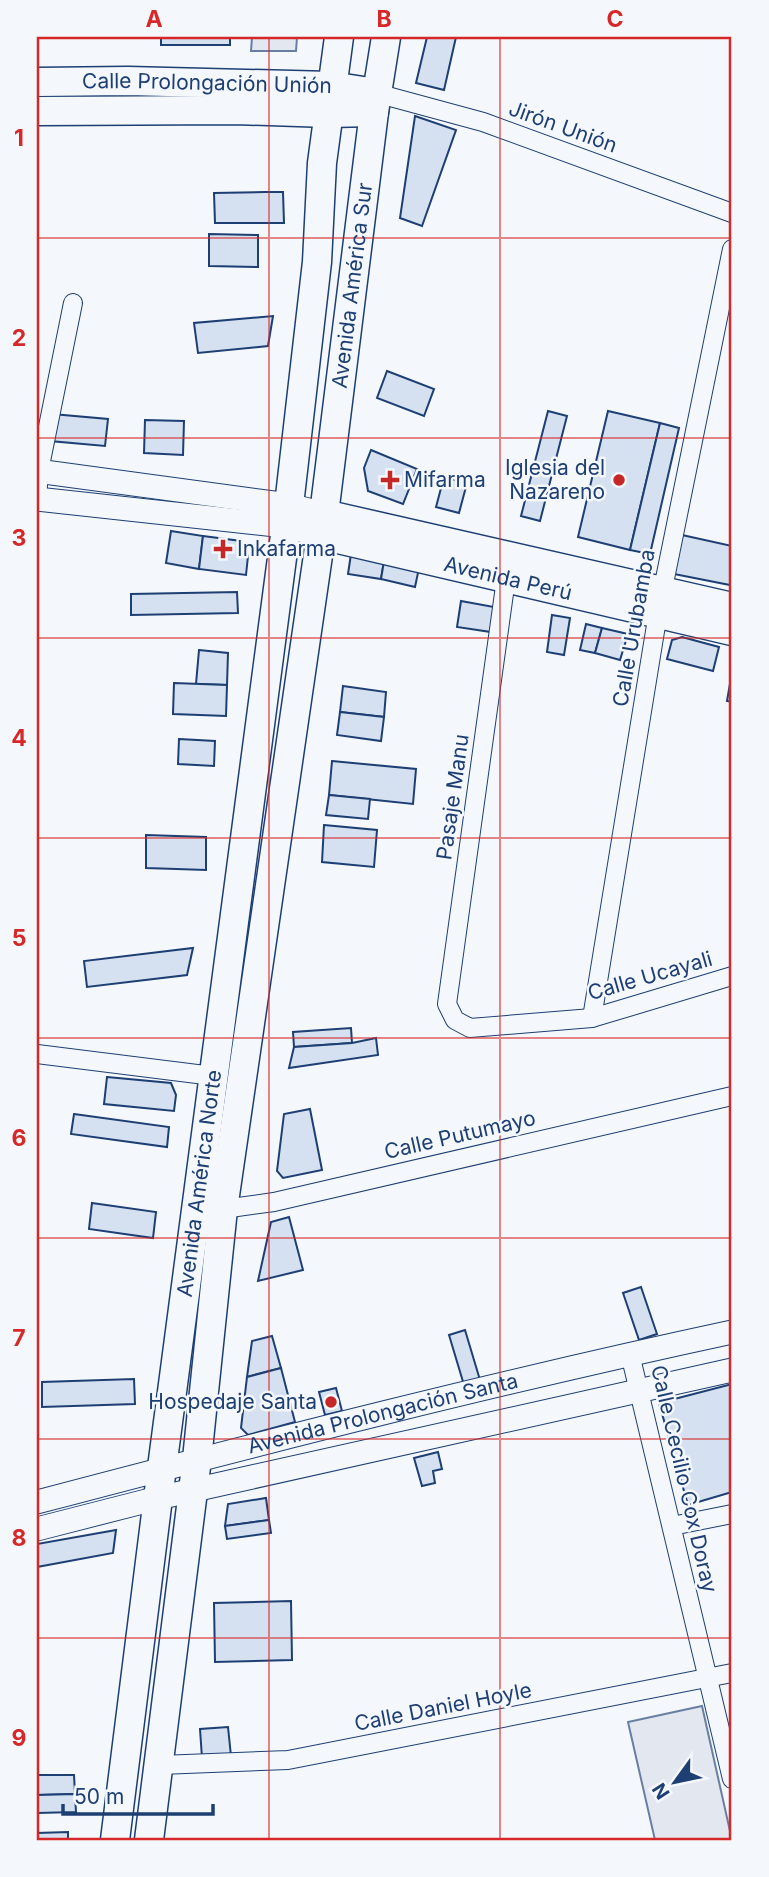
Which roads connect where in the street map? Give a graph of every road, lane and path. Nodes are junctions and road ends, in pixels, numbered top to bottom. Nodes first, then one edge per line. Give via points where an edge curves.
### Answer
1 (339, 37) edge
2 (386, 37) edge
3 (37, 82) edge
4 (329, 100) junction
5 (375, 102) junction
6 (37, 111) edge
7 (732, 213) edge
8 (732, 248) edge
9 (73, 303) dead end
10 (38, 471) edge
11 (37, 499) edge
12 (287, 516) junction
13 (323, 524) junction
14 (506, 579) junction
15 (660, 602) junction
16 (732, 607) edge
17 (732, 631) edge
18 (732, 976) edge
19 (592, 1018) junction
20 (455, 1020) joint
21 (37, 1054) edge
22 (213, 1076) junction
23 (732, 1096) edge
24 (209, 1209) junction
25 (732, 1332) edge
26 (631, 1354) junction
27 (732, 1370) edge
28 (639, 1391) junction
29 (197, 1459) junction
30 (162, 1469) junction
31 (193, 1490) junction
32 (158, 1498) junction
33 (37, 1502) edge
34 (732, 1514) edge
35 (672, 1526) junction
36 (37, 1529) edge
37 (732, 1673) edge
38 (708, 1678) junction
39 (160, 1765) junction
40 (732, 1779) edge
41 (115, 1840) edge
42 (149, 1840) edge

1 - 4 main road, Avenida América Sur
2 - 5 main road, Avenida América Sur
3 - 4 main road, Calle Prolongación Unión via 141,82
4 - 5 main road, Calle Prolongación Unión
4 - 6 main road, Calle Prolongación Unión via 235,110
4 - 12 main road, Avenida América Sur via 317,262
5 - 7 street, Jirón Unión via 483,122
5 - 13 main road, Avenida América Sur
8 - 15 street, Calle Urubamba
9 - 10 street
10 - 11 street
10 - 12 street
11 - 12 street
12 - 13 street, Avenida Perú
12 - 22 main road, Avenida América Norte
13 - 14 main road, Avenida Perú
13 - 15 main road, Avenida Perú
13 - 24 main road, Avenida América Norte
14 - 15 main road, Avenida Perú
14 - 20 street, Pasaje Manu via 447,1004
15 - 16 main road, Avenida Perú
15 - 17 main road, Avenida Perú
15 - 19 street, Calle Urubamba
18 - 19 street, Calle Ucayali
19 - 20 street, Calle Ucayali via 470,1028
21 - 22 street
22 - 24 main road, Avenida América Norte
23 - 24 street, Calle Putumayo via 274,1202
24 - 29 main road, Avenida América Norte
24 - 30 main road, Avenida América Norte
25 - 26 street, Avenida Prolongación Santa
26 - 28 street, Calle Cecilio Cox Doray
26 - 29 street, Avenida Prolongación Santa
27 - 28 street, Avenida Prolongación Santa
28 - 31 street, Avenida Prolongación Santa
28 - 35 street, Calle Cecilio Cox Doray
29 - 30 street, Avenida Prolongación Santa
29 - 31 main road, Avenida América Norte
30 - 32 main road, Avenida América Norte
30 - 33 street, Avenida Prolongación Santa
31 - 32 street, Avenida Prolongación Santa
31 - 39 main road, Avenida América Norte
32 - 36 street, Avenida Prolongación Santa
32 - 41 main road, Avenida América Norte
34 - 35 street
35 - 38 street, Calle Cecilio Cox Doray
37 - 38 street, Calle Daniel Hoyle
38 - 39 street, Calle Daniel Hoyle via 288,1760
38 - 40 street, Calle Cecilio Cox Doray
39 - 42 main road, Avenida América Norte

